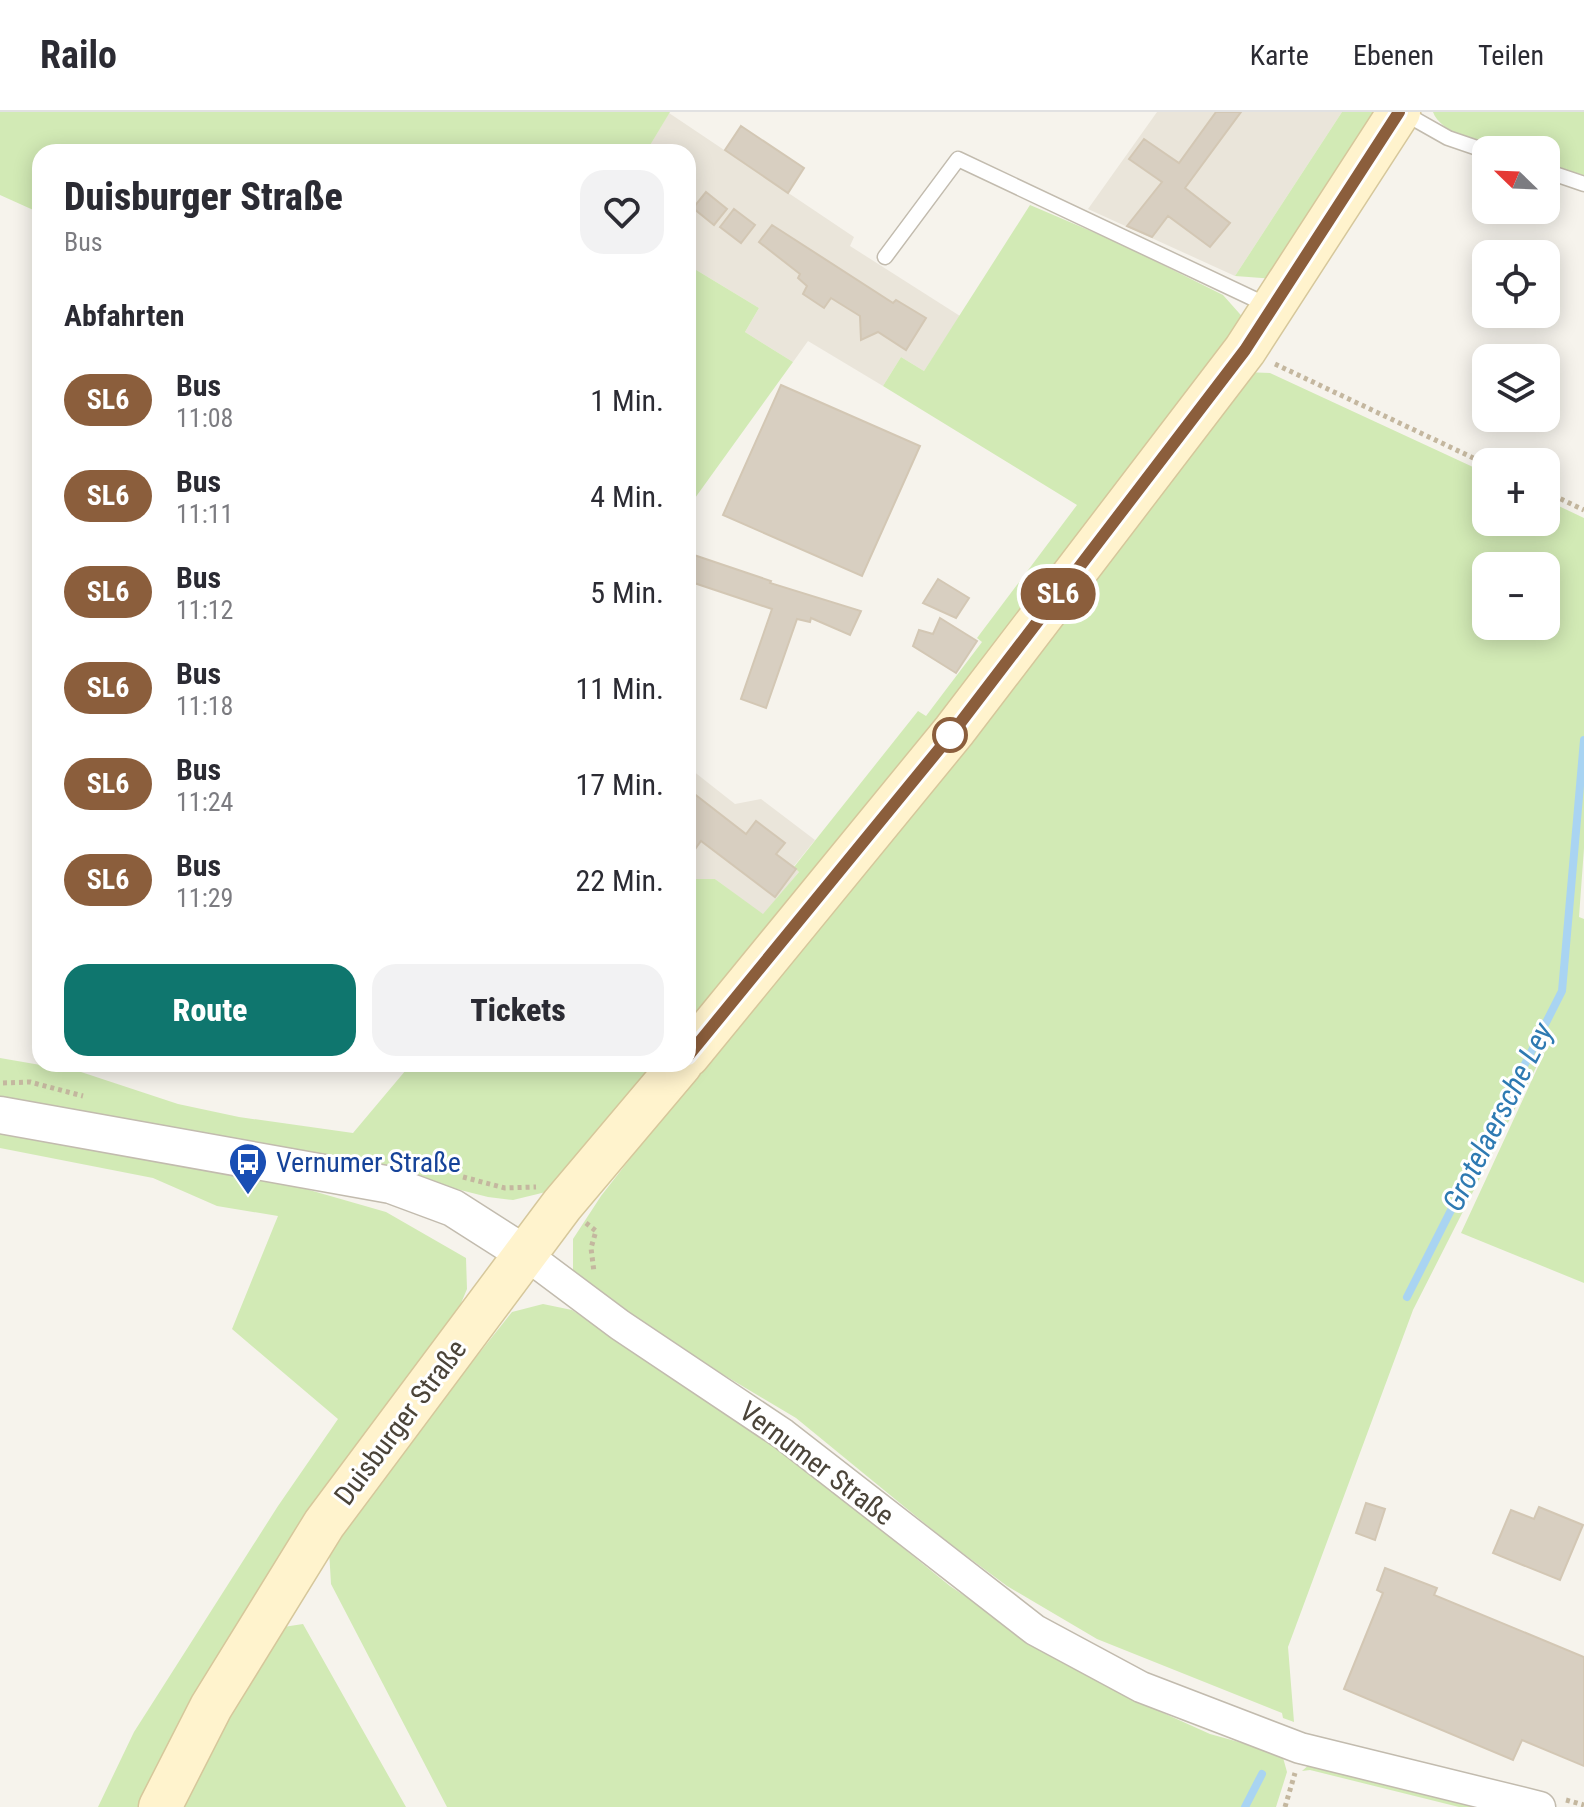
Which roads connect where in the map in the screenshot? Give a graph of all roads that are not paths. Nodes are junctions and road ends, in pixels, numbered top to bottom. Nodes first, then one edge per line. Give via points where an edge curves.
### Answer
1 (1401, 112) edge
2 (1472, 146) edge
3 (1560, 176) edge
4 (1584, 184) edge
5 (885, 257) dead end
6 (1273, 308) junction
7 (696, 1046) edge
8 (674, 1072) edge
9 (0, 1115) edge
10 (525, 1254) junction
11 (1548, 1802) edge
12 (160, 1807) edge

1 - 2 lane
1 - 6 main road
3 - 4 lane
5 - 6 lane via 958,159
6 - 7 main road via 954,731
8 - 10 main road, Duisburger Straße
9 - 10 street, Vernumer Straße via 391,1185 453,1208
10 - 11 street, Vernumer Straße via 783,1434 1035,1630 1141,1687 1300,1748
10 - 12 main road, Duisburger Straße via 324,1524 211,1707

